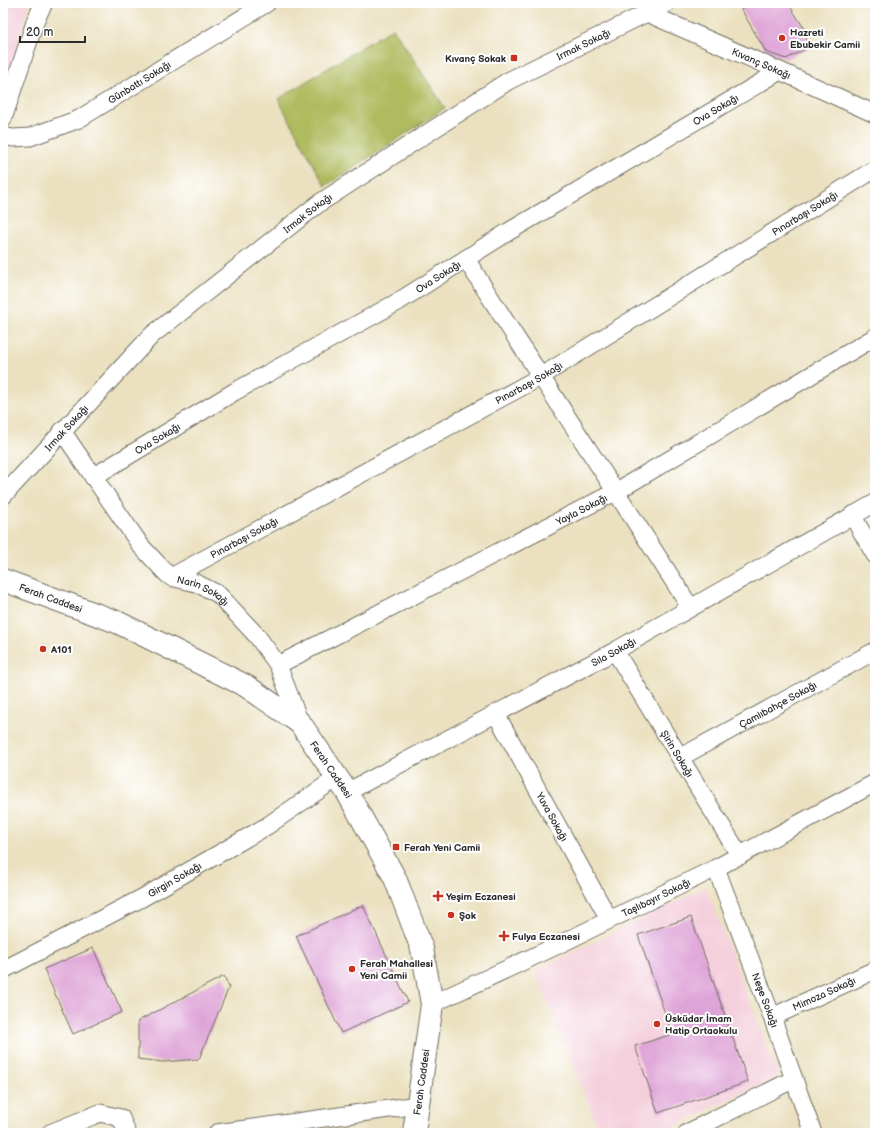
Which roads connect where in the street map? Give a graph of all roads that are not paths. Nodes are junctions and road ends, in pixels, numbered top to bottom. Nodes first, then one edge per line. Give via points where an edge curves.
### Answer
1 (44, 3) edge
2 (267, 3) edge
3 (667, 3) edge
4 (647, 14) junction
5 (780, 71) junction
6 (875, 114) edge
7 (3, 119) edge
8 (3, 136) edge
9 (875, 169) edge
10 (466, 259) junction
11 (875, 337) edge
12 (540, 377) junction
13 (62, 431) junction
14 (93, 477) junction
15 (617, 491) junction
16 (3, 496) edge
17 (875, 502) edge
18 (852, 515) junction
19 (875, 555) edge
20 (171, 577) junction
21 (3, 580) edge
22 (690, 607) junction
23 (615, 651) junction
24 (875, 652) edge
25 (278, 665) junction
26 (496, 714) junction
27 (300, 723) junction
28 (681, 757) junction
29 (875, 783) edge
30 (343, 785) junction
31 (740, 856) junction
32 (716, 868) junction
33 (609, 919) junction
34 (3, 970) edge
35 (875, 970) edge
36 (432, 1004) junction
37 (772, 1017) junction
38 (794, 1079) junction
39 (418, 1105) junction
40 (50, 1133) edge
41 (127, 1133) edge
42 (217, 1133) edge
43 (414, 1133) edge
44 (687, 1133) edge
45 (813, 1133) edge

1 - 7 street via 36,19
2 - 8 street, Günbattı Sokağı via 79,119 30,137
3 - 4 street, Irmak Sokağı
4 - 5 street, Kıvanç Sokağı
4 - 13 street, Irmak Sokağı via 508,81 318,204 152,335
5 - 6 street, Kıvanç Sokağı
5 - 10 street, Ova Sokağı
9 - 12 street, Pınarbaşı Sokağı
10 - 12 street
10 - 14 street, Ova Sokağı via 396,303 234,392
11 - 15 street, Yayla Sokağı
12 - 15 street
12 - 20 street, Pınarbaşı Sokağı
13 - 14 street, Narin Sokağı
13 - 16 street, Irmak Sokağı
14 - 20 street, Narin Sokağı via 141,546
15 - 22 street
15 - 25 street, Yayla Sokağı
17 - 18 street, Sıla Sokağı
18 - 19 street
18 - 22 street, Sıla Sokağı
20 - 25 street, Narin Sokağı via 196,583 218,594 257,636
21 - 27 street, Ferah Caddesi via 117,622 246,686
22 - 23 street, Sıla Sokağı
23 - 26 street, Sıla Sokağı
23 - 28 street, Şirin Sokağı
24 - 28 street, Çamlıbahçe Sokağı
25 - 27 street, Narin Sokağı
26 - 30 street, Sıla Sokağı
26 - 33 street, Yuva Sokağı
27 - 30 street, Ferah Caddesi
28 - 31 street, Şirin Sokağı
29 - 31 street, Taşlıbayır Sokağı
30 - 34 street, Girgin Sokağı via 149,894
30 - 36 street, Ferah Caddesi via 395,878 422,949
31 - 32 street, Taşlıbayır Sokağı
32 - 33 street, Taşlıbayır Sokağı
32 - 37 street, Neşe Sokağı
33 - 36 street, Taşlıbayır Sokağı
35 - 37 street, Mimoza Sokağı
36 - 39 street, Ferah Caddesi
37 - 38 street, Neşe Sokağı
38 - 44 street
38 - 45 street, Neşe Sokağı
39 - 42 street
39 - 43 street, Ferah Caddesi
40 - 41 street via 100,1113 121,1118

